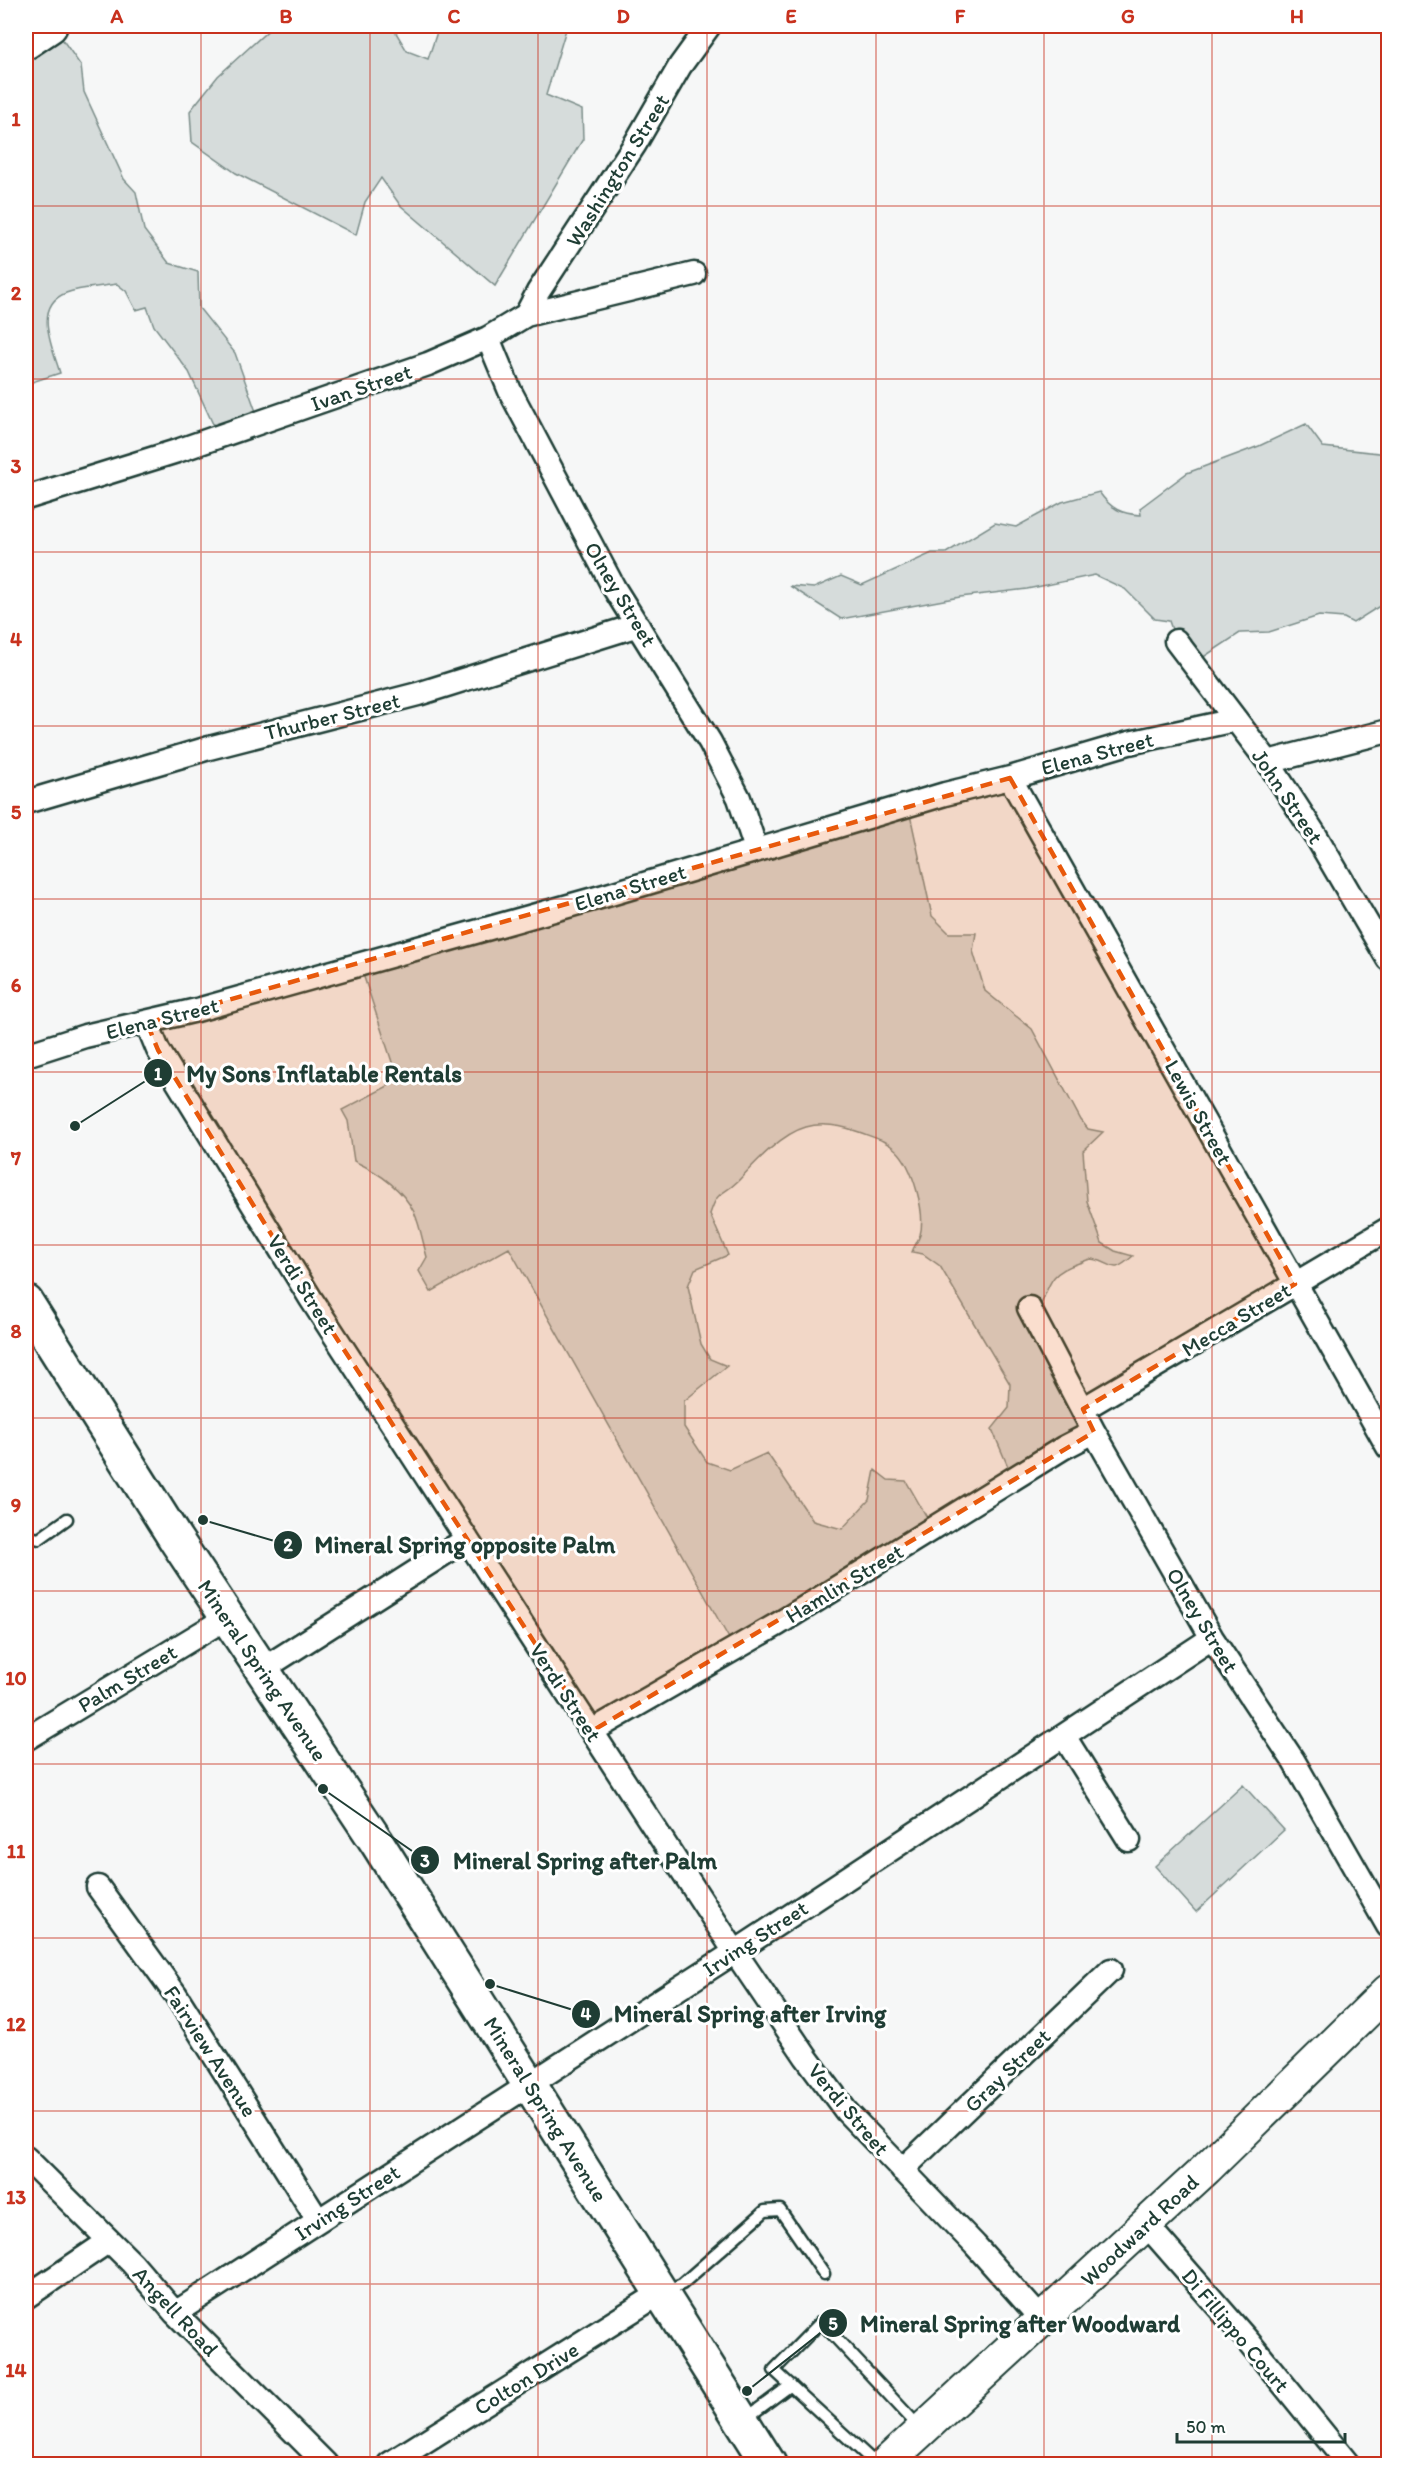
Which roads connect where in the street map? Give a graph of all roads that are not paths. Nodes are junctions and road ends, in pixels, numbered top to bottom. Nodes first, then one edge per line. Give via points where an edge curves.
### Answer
1 (50, 26) edge
2 (709, 26) edge
3 (26, 42) edge
4 (694, 274) dead end
5 (526, 315) junction
6 (488, 338) junction
7 (26, 498) edge
8 (638, 626) junction
9 (1176, 641) dead end
10 (1235, 720) junction
11 (1389, 731) edge
12 (1268, 762) junction
13 (1010, 778) junction
14 (26, 802) edge
15 (756, 849) junction
16 (1389, 959) edge
17 (147, 1023) junction
18 (26, 1054) edge
19 (1389, 1229) edge
20 (1295, 1284) junction
21 (26, 1302) edge
22 (1029, 1308) dead end
23 (1083, 1409) junction
24 (1094, 1432) junction
25 (1389, 1447) edge
26 (67, 1519) dead end
27 (26, 1536) edge
28 (467, 1539) junction
29 (228, 1617) junction
30 (1212, 1638) junction
31 (263, 1669) junction
32 (592, 1731) junction
33 (1064, 1736) junction
34 (26, 1739) edge
35 (1129, 1840) dead end
36 (98, 1887) dead end
37 (1389, 1926) edge
38 (735, 1952) junction
39 (1111, 1970) dead end
40 (1385, 2003) edge
41 (530, 2084) junction
42 (26, 2158) edge
43 (902, 2170) junction
44 (318, 2220) junction
45 (1146, 2224) junction
46 (109, 2241) junction
47 (824, 2274) dead end
48 (662, 2292) junction
49 (26, 2297) edge
50 (175, 2313) junction
51 (1042, 2320) junction
52 (791, 2385) junction
53 (743, 2421) junction
54 (922, 2430) junction
55 (326, 2464) edge
56 (389, 2464) edge
57 (769, 2464) edge
58 (876, 2464) edge
59 (885, 2464) edge
60 (1348, 2464) edge

1 - 3 main road
2 - 5 street, Washington Street via 680,66
4 - 5 street, Ivan Street
5 - 6 street, Ivan Street
6 - 7 street, Ivan Street via 395,375 177,451
6 - 8 street, Olney Street via 510,391
8 - 14 street, Thurber Street via 418,694 209,748
8 - 15 street, Olney Street via 710,742 739,798
9 - 10 street, John Street
10 - 12 street, John Street
10 - 13 street, Elena Street via 1129,743
11 - 12 street
12 - 16 street, John Street
13 - 15 street, Elena Street
13 - 20 street, Lewis Street
15 - 17 street, Elena Street via 604,896
17 - 18 street, Elena Street
17 - 28 street, Verdi Street via 158,1050 311,1299
19 - 20 street, Mecca Street
20 - 23 street, Mecca Street
20 - 25 street, Lewis Street
21 - 29 main road, Mineral Spring Avenue
22 - 23 street, Olney Street
23 - 24 street, Olney Street
24 - 30 street, Olney Street
24 - 32 street, Hamlin Street via 778,1624
26 - 27 lane via 39,1539
28 - 31 street
28 - 32 street, Verdi Street
29 - 31 main road, Mineral Spring Avenue
29 - 34 street, Palm Street
30 - 33 street, Irving Street
30 - 37 street, Olney Street via 1293,1760
31 - 41 main road, Mineral Spring Avenue
32 - 38 street, Verdi Street
33 - 35 street
33 - 38 street, Irving Street
36 - 44 street, Fairview Avenue via 176,1995
38 - 41 street, Irving Street
38 - 43 street, Verdi Street via 846,2111
39 - 43 street, Gray Street
40 - 45 street, Woodward Road
41 - 44 street, Irving Street
41 - 48 main road, Mineral Spring Avenue
42 - 46 street, Angell Road
43 - 51 street, Verdi Street
44 - 50 street, Irving Street
45 - 51 street, Woodward Road
45 - 60 street, Di Fillippo Court
46 - 49 street
46 - 50 street, Angell Road
47 - 48 lane via 780,2210 773,2209 765,2211 682,2284
48 - 53 main road, Mineral Spring Avenue
48 - 56 street, Colton Drive
50 - 55 street, Angell Road
51 - 54 street, Woodward Road
52 - 53 lane
52 - 54 lane via 774,2370 821,2322
52 - 58 lane
53 - 57 main road, Mineral Spring Avenue
54 - 59 street, Woodward Road

